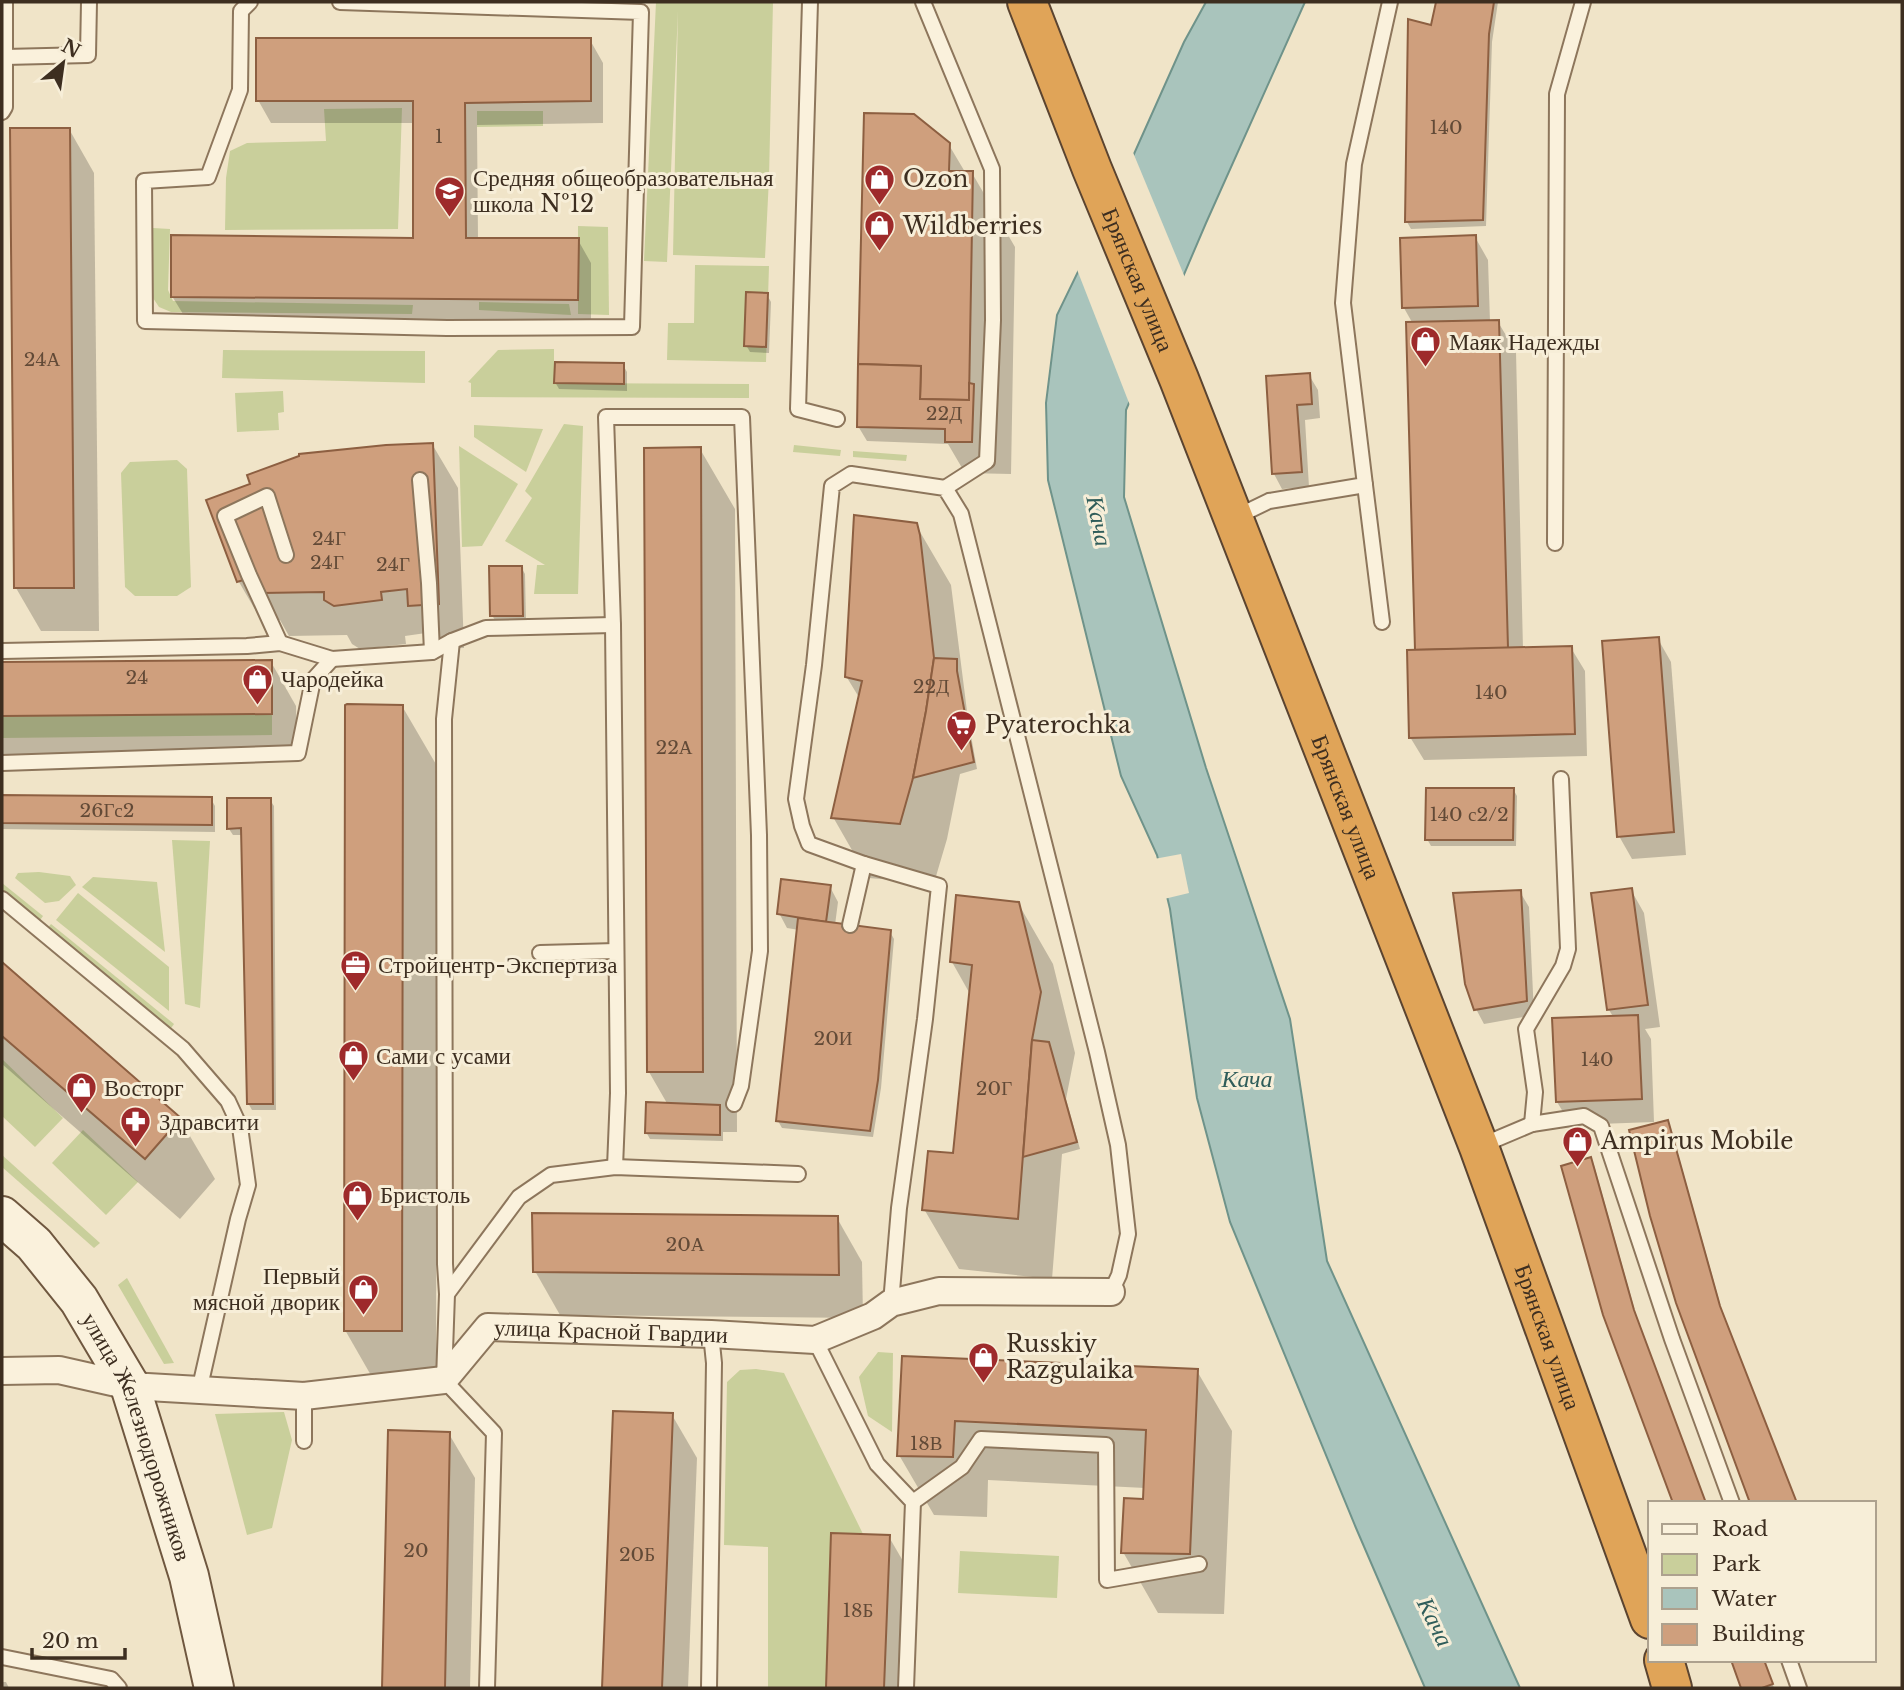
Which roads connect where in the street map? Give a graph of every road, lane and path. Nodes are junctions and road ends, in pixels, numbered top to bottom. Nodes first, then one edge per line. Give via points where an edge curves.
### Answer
1 (5, 2) edge
2 (89, 2) edge
3 (250, 2) edge
4 (340, 2) edge
5 (810, 2) edge
6 (923, 2) edge
7 (1027, 2) edge
8 (1390, 2) edge
9 (1583, 2) edge
10 (5, 57) junction
11 (2, 112) edge
12 (837, 419) dead end
13 (420, 480) dead end
14 (1365, 485) junction
15 (945, 488) junction
16 (1233, 518) junction
17 (1555, 543) dead end
18 (286, 555) dead end
19 (1382, 622) dead end
20 (613, 625) junction
21 (452, 642) junction
22 (281, 643) junction
23 (2, 651) edge
24 (432, 652) junction
25 (332, 659) junction
26 (2, 763) edge
27 (1561, 779) dead end
28 (864, 864) junction
29 (2, 899) edge
30 (850, 925) dead end
31 (616, 951) junction
32 (540, 953) dead end
33 (734, 1104) dead end
34 (1532, 1124) junction
35 (1479, 1147) junction
36 (615, 1167) junction
37 (798, 1174) dead end
38 (2, 1216) edge
39 (1111, 1292) joint
40 (447, 1294) junction
41 (891, 1303) junction
42 (710, 1334) junction
43 (815, 1340) junction
44 (2, 1371) edge
45 (444, 1380) junction
46 (130, 1387) junction
47 (199, 1391) junction
48 (304, 1396) junction
49 (304, 1441) dead end
50 (1731, 1501) edge
51 (914, 1502) junction
52 (1199, 1564) dead end
53 (1648, 1613) edge
54 (2, 1657) edge
55 (1665, 1662) edge
56 (1790, 1662) edge
57 (119, 1688) edge
58 (214, 1688) edge
59 (487, 1688) edge
60 (709, 1688) edge
61 (906, 1688) edge
62 (1672, 1688) edge
63 (1800, 1688) edge

1 - 10 lane
2 - 10 lane via 89,55
3 - 4 lane via 241,11 240,90 208,177 144,181 145,321 632,327 641,12
5 - 12 lane via 798,409
6 - 15 lane via 992,169 993,320 987,461
7 - 16 highway, Брянская улица
8 - 14 lane via 1354,164 1343,303
9 - 17 lane via 1557,94
10 - 11 lane
13 - 24 lane
14 - 16 lane via 1269,501
14 - 19 lane
15 - 28 lane via 851,474 832,486 796,799 809,844
15 - 39 lane via 961,514 1118,1145 1129,1234
16 - 35 highway, Брянская улица
18 - 22 lane via 267,496 225,516
20 - 21 lane via 486,628
20 - 31 lane
20 - 33 lane via 607,417 742,417 760,951 741,1086
21 - 24 lane
21 - 40 lane via 444,719
22 - 23 lane
22 - 25 lane
24 - 25 lane
25 - 26 lane via 313,680 298,753
27 - 34 lane via 1567,949 1563,966 1526,1029 1535,1092
28 - 30 lane
28 - 41 lane via 939,886
29 - 47 lane via 183,1049 228,1101 240,1126 248,1185
31 - 32 lane
31 - 36 lane
34 - 35 lane
34 - 50 lane via 1584,1116 1601,1126
35 - 53 highway, Брянская улица
36 - 37 lane
36 - 40 lane via 551,1175 519,1197
38 - 46 street, улица Железнодорожников via 34,1244 79,1300
39 - 41 street, улица Красной Гвардии via 939,1291
40 - 45 lane
41 - 43 street, улица Красной Гвардии via 873,1316
42 - 43 street, улица Красной Гвардии
42 - 45 street, улица Красной Гвардии via 488,1327
42 - 60 lane via 714,1363
43 - 51 lane via 877,1464
44 - 46 street via 59,1370
45 - 48 street
45 - 59 lane via 494,1433
46 - 47 street
46 - 58 street, улица Железнодорожников via 189,1576
47 - 48 street
48 - 49 lane
51 - 52 lane via 962,1467 981,1439 1107,1445 1107,1580
51 - 61 lane
54 - 57 lane via 111,1679
55 - 62 highway
56 - 63 lane

